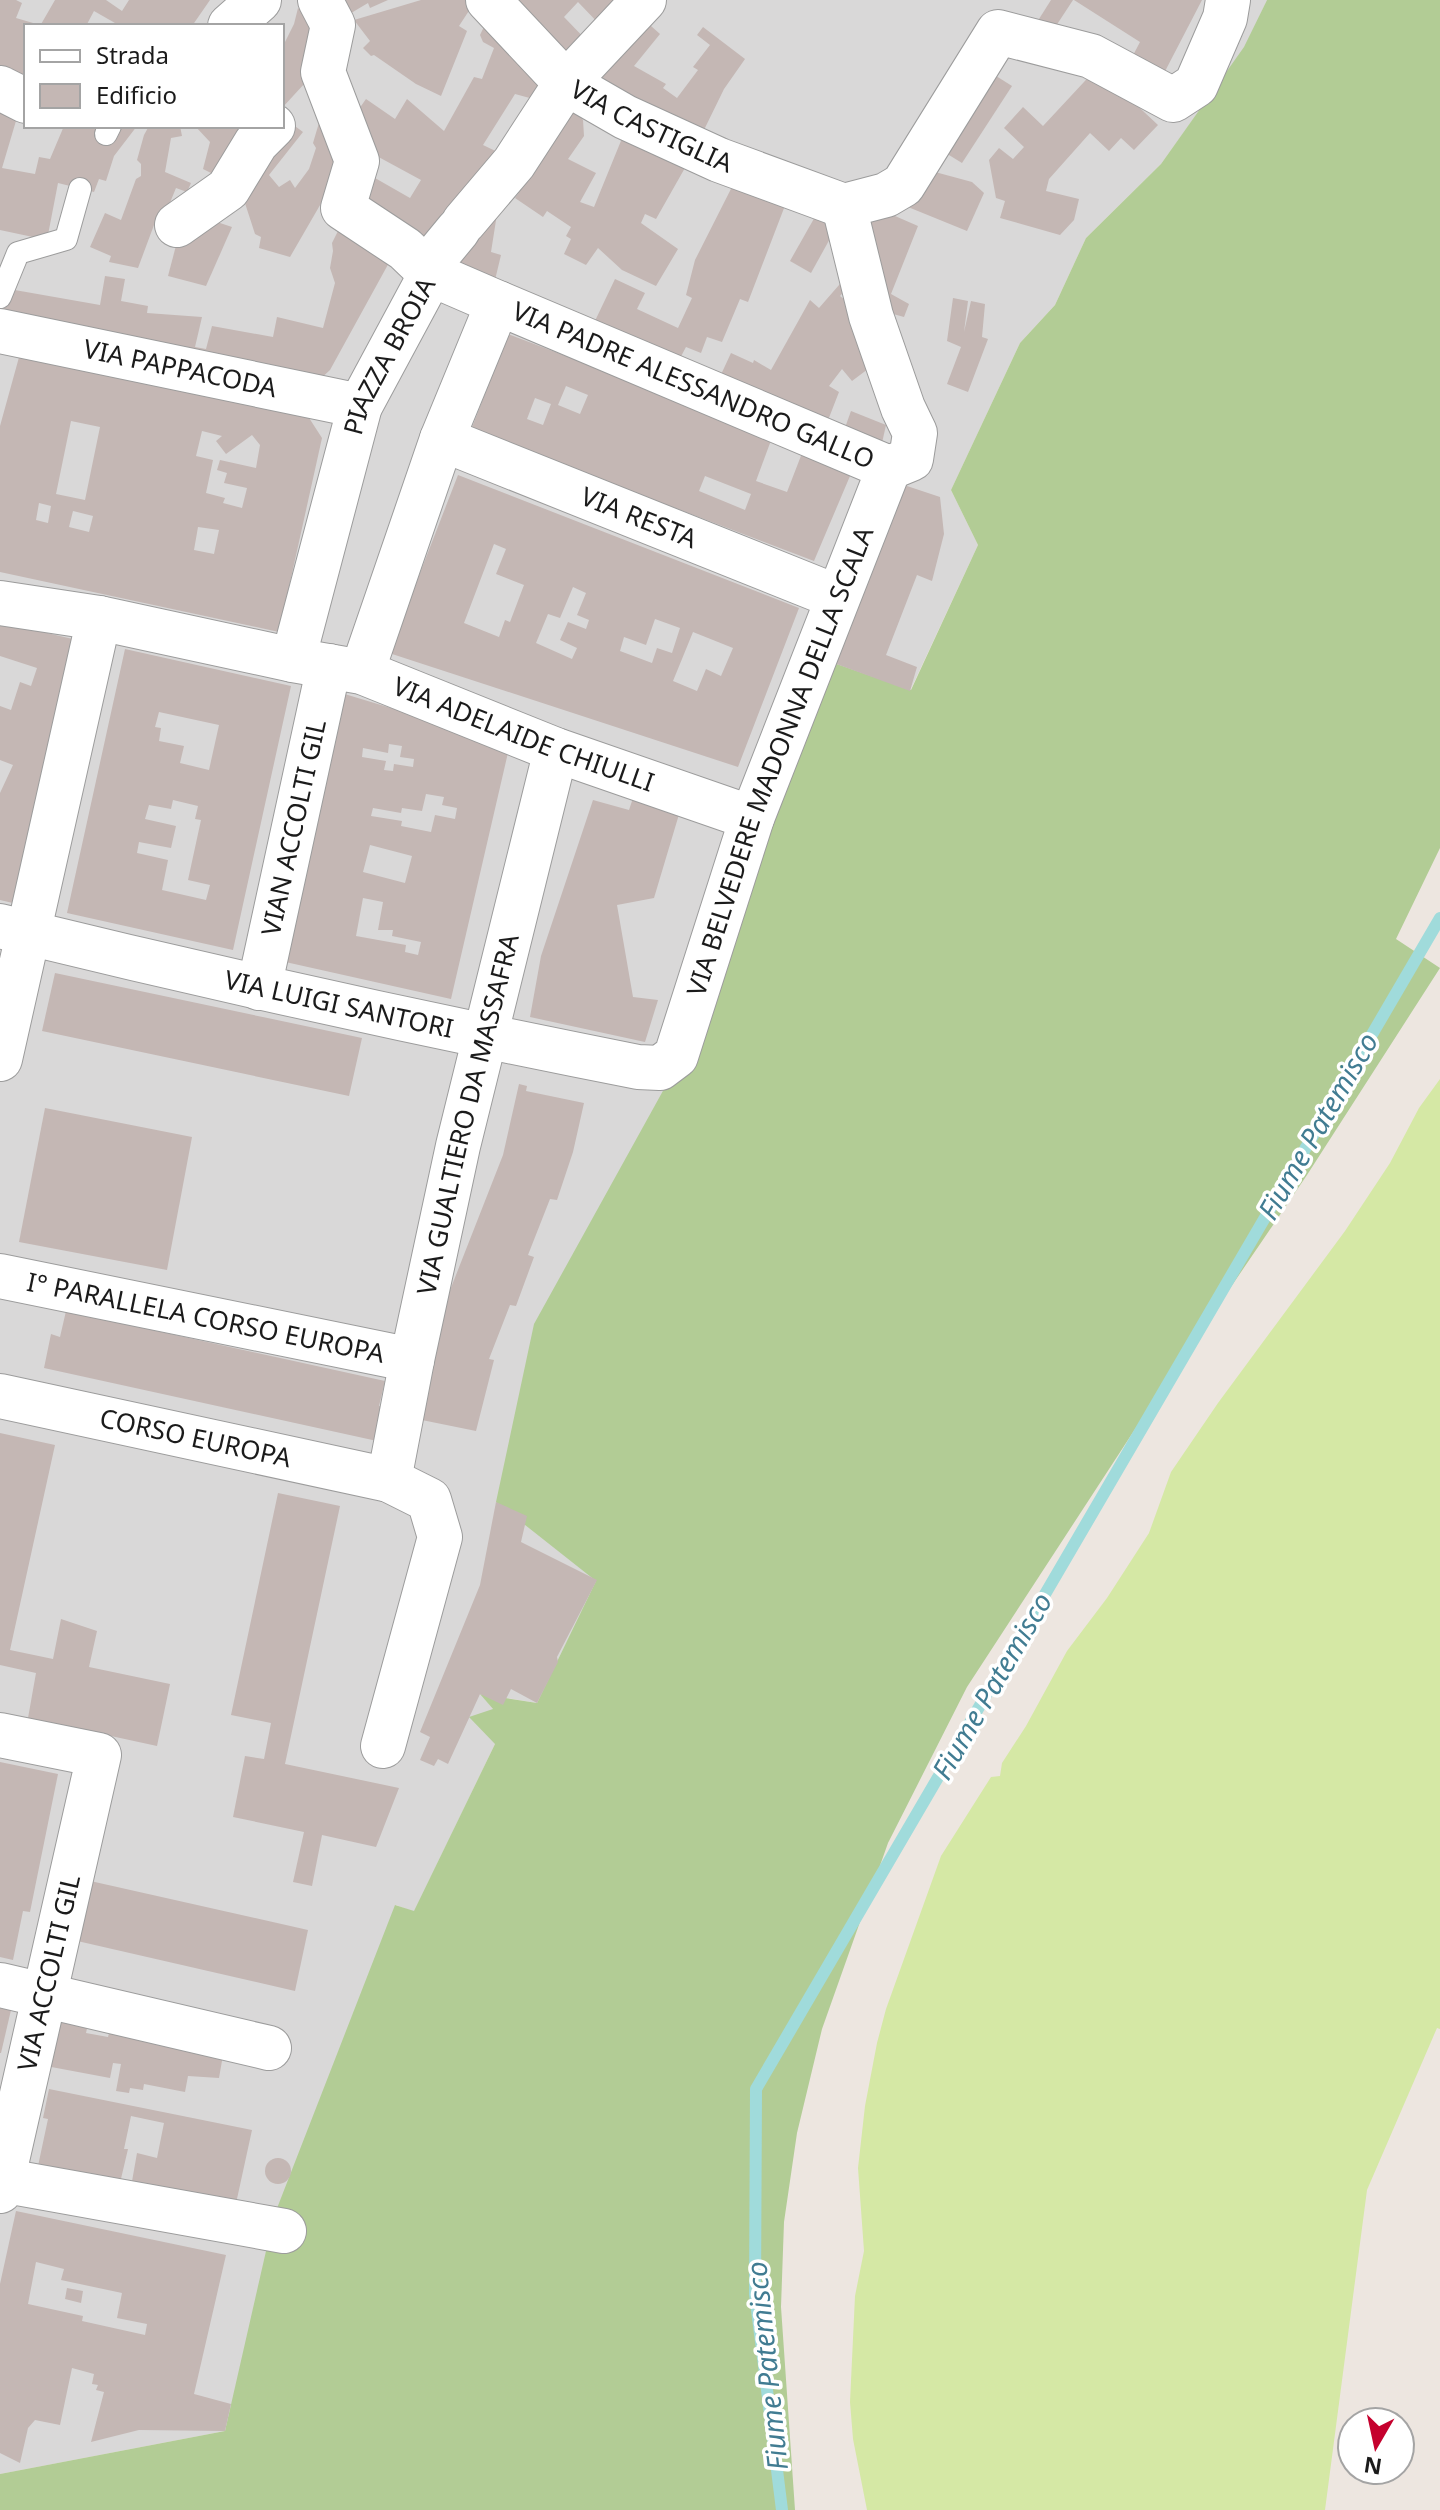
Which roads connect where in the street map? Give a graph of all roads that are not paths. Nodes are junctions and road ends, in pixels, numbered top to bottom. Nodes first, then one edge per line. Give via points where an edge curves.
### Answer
1 (259, 0) edge
2 (320, 0) edge
3 (488, 0) edge
4 (644, 0) edge
5 (1228, 0) edge
6 (232, 24) edge
7 (323, 72) junction
8 (566, 83) junction
9 (0, 88) edge
10 (24, 100) edge
11 (284, 114) edge
12 (271, 128) edge
13 (80, 189) dead end
14 (844, 206) junction
15 (177, 225) dead end
16 (431, 274) junction
17 (0, 297) edge
18 (498, 303) junction
19 (0, 331) edge
20 (360, 406) junction
21 (442, 439) junction
22 (889, 468) junction
23 (837, 597) junction
24 (0, 603) edge
25 (99, 618) junction
26 (328, 666) junction
27 (556, 750) junction
28 (752, 818) junction
29 (14, 930) edge
30 (259, 988) junction
31 (485, 1037) junction
32 (676, 1056) joint
33 (0, 1059) edge
34 (0, 1276) edge
35 (412, 1360) junction
36 (0, 1396) edge
37 (389, 1480) junction
38 (0, 1735) edge
39 (383, 1746) dead end
40 (0, 1985) edge
41 (44, 1994) junction
42 (269, 2048) dead end
43 (1, 2184) edge
44 (284, 2231) dead end

1 - 6 street
2 - 7 street via 333,25
3 - 8 street, VIA CASTIGLIA
4 - 8 street
5 - 14 street via 1196,85 1173,100 1091,56 998,32 903,185
7 - 11 street
7 - 16 street via 357,161 343,208 405,249
8 - 14 street, VIA CASTIGLIA via 719,160
8 - 16 street via 514,163 439,253
9 - 10 street
12 - 15 street via 228,189
13 - 17 lane via 66,239 18,253
14 - 22 street via 871,316 915,433 911,459
16 - 18 street, PIAZZA BROIA
16 - 20 street, PIAZZA BROIA
18 - 21 street
18 - 22 street, VIA PADRE ALESSANDRO GALLO
19 - 20 street, VIA PAPPACODA
20 - 26 street, PIAZZA BROIA
21 - 23 street, VIA RESTA
21 - 26 street
22 - 23 street, VIA BELVEDERE MADONNA DELLA SCALA
23 - 28 street, VIA BELVEDERE MADONNA DELLA SCALA
24 - 25 street, VIA ADELAIDE CHIULLI
25 - 26 street, VIA ADELAIDE CHIULLI
25 - 29 street
26 - 27 street, VIA ADELAIDE CHIULLI
26 - 30 street, VIAN ACCOLTI GIL
27 - 28 street, VIA ADELAIDE CHIULLI
27 - 31 street, VIA GUALTIERO DA MASSAFRA
28 - 32 street, VIA BELVEDERE MADONNA DELLA SCALA
29 - 30 street, VIA LUIGI SANTORI
29 - 33 street
30 - 31 street, VIA LUIGI SANTORI
31 - 32 street, VIA LUIGI SANTORI via 638,1067 660,1068
31 - 35 street, VIA GUALTIERO DA MASSAFRA
34 - 35 street, I° PARALLELA CORSO EUROPA
35 - 37 street, VIA GUALTIERO DA MASSAFRA
36 - 37 street, CORSO EUROPA
37 - 39 street, CORSO EUROPA via 429,1500 440,1537
38 - 41 street, VIA ACCOLTI GIL via 99,1755
40 - 41 street
41 - 42 street
41 - 43 street, VIA ACCOLTI GIL
43 - 44 street

